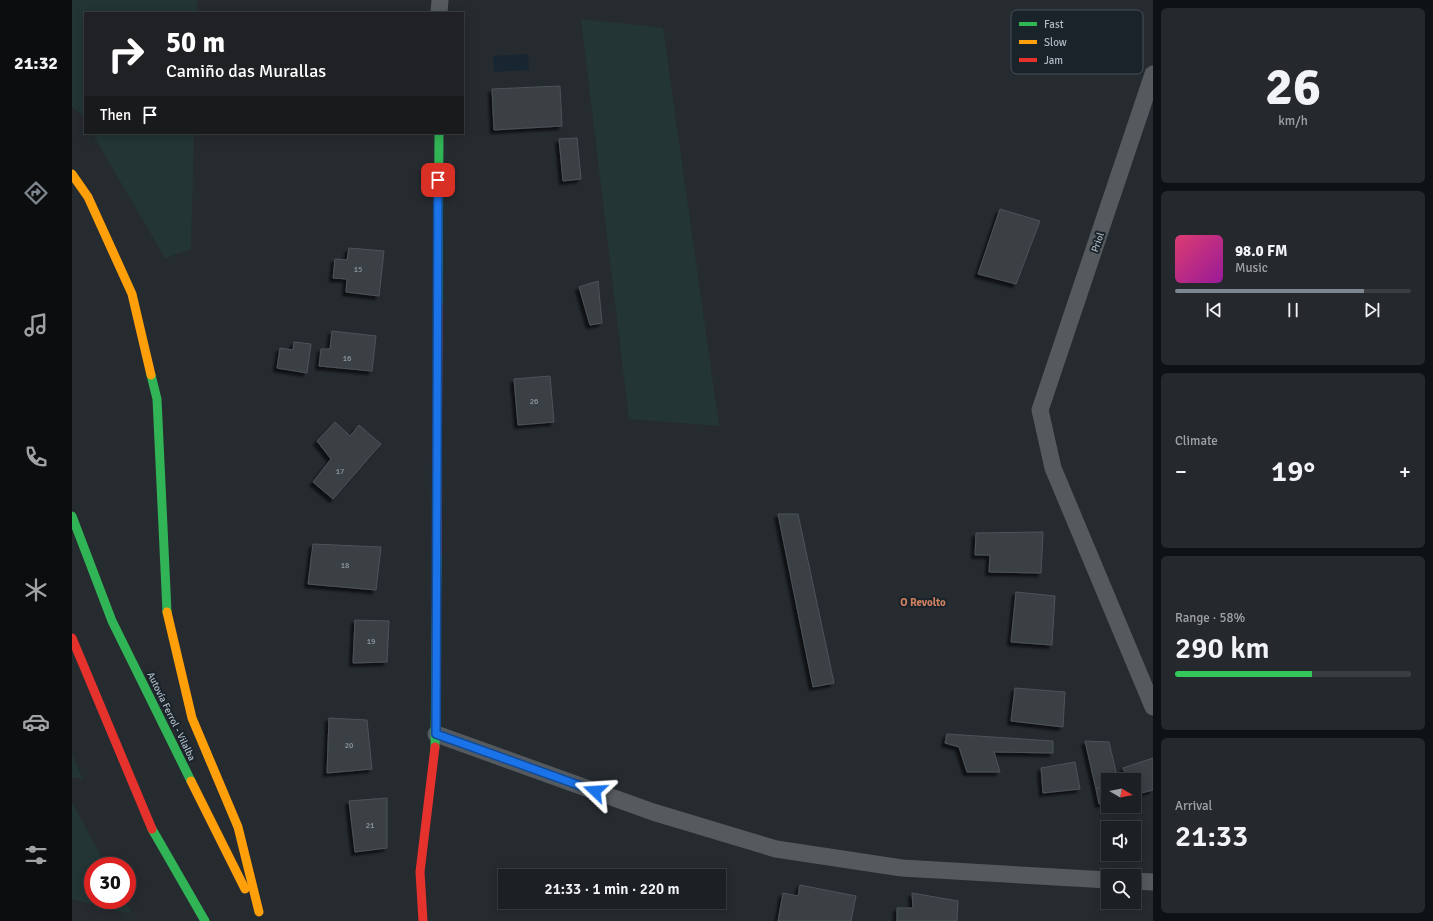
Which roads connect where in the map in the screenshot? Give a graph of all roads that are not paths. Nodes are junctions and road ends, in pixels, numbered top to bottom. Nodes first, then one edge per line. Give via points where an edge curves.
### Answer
1 (440, 0) edge
2 (439, 12) edge
3 (1153, 74) edge
4 (439, 134) edge
5 (72, 174) edge
6 (72, 516) edge
7 (72, 638) edge
8 (72, 655) edge
9 (100, 706) junction
10 (1153, 707) edge
11 (436, 734) junction
12 (1101, 880) edge
13 (1141, 881) edge
14 (1153, 882) edge
15 (259, 912) junction
16 (205, 921) edge
17 (264, 921) edge
18 (423, 921) edge

1 - 2 street
3 - 10 street, Priol via 1040,410 1053,468
4 - 11 main road
5 - 15 main road via 88,196 132,294 157,399 167,613 192,718 238,827
6 - 15 main road, Autovía Ferrol - Vilalba via 112,621 234,868
7 - 9 main road
8 - 9 main road
9 - 16 main road via 155,837
11 - 12 street via 653,812 776,849 902,868
11 - 18 main road via 420,872
13 - 14 street
15 - 17 main road, Autovía Ferrol - Vilalba

